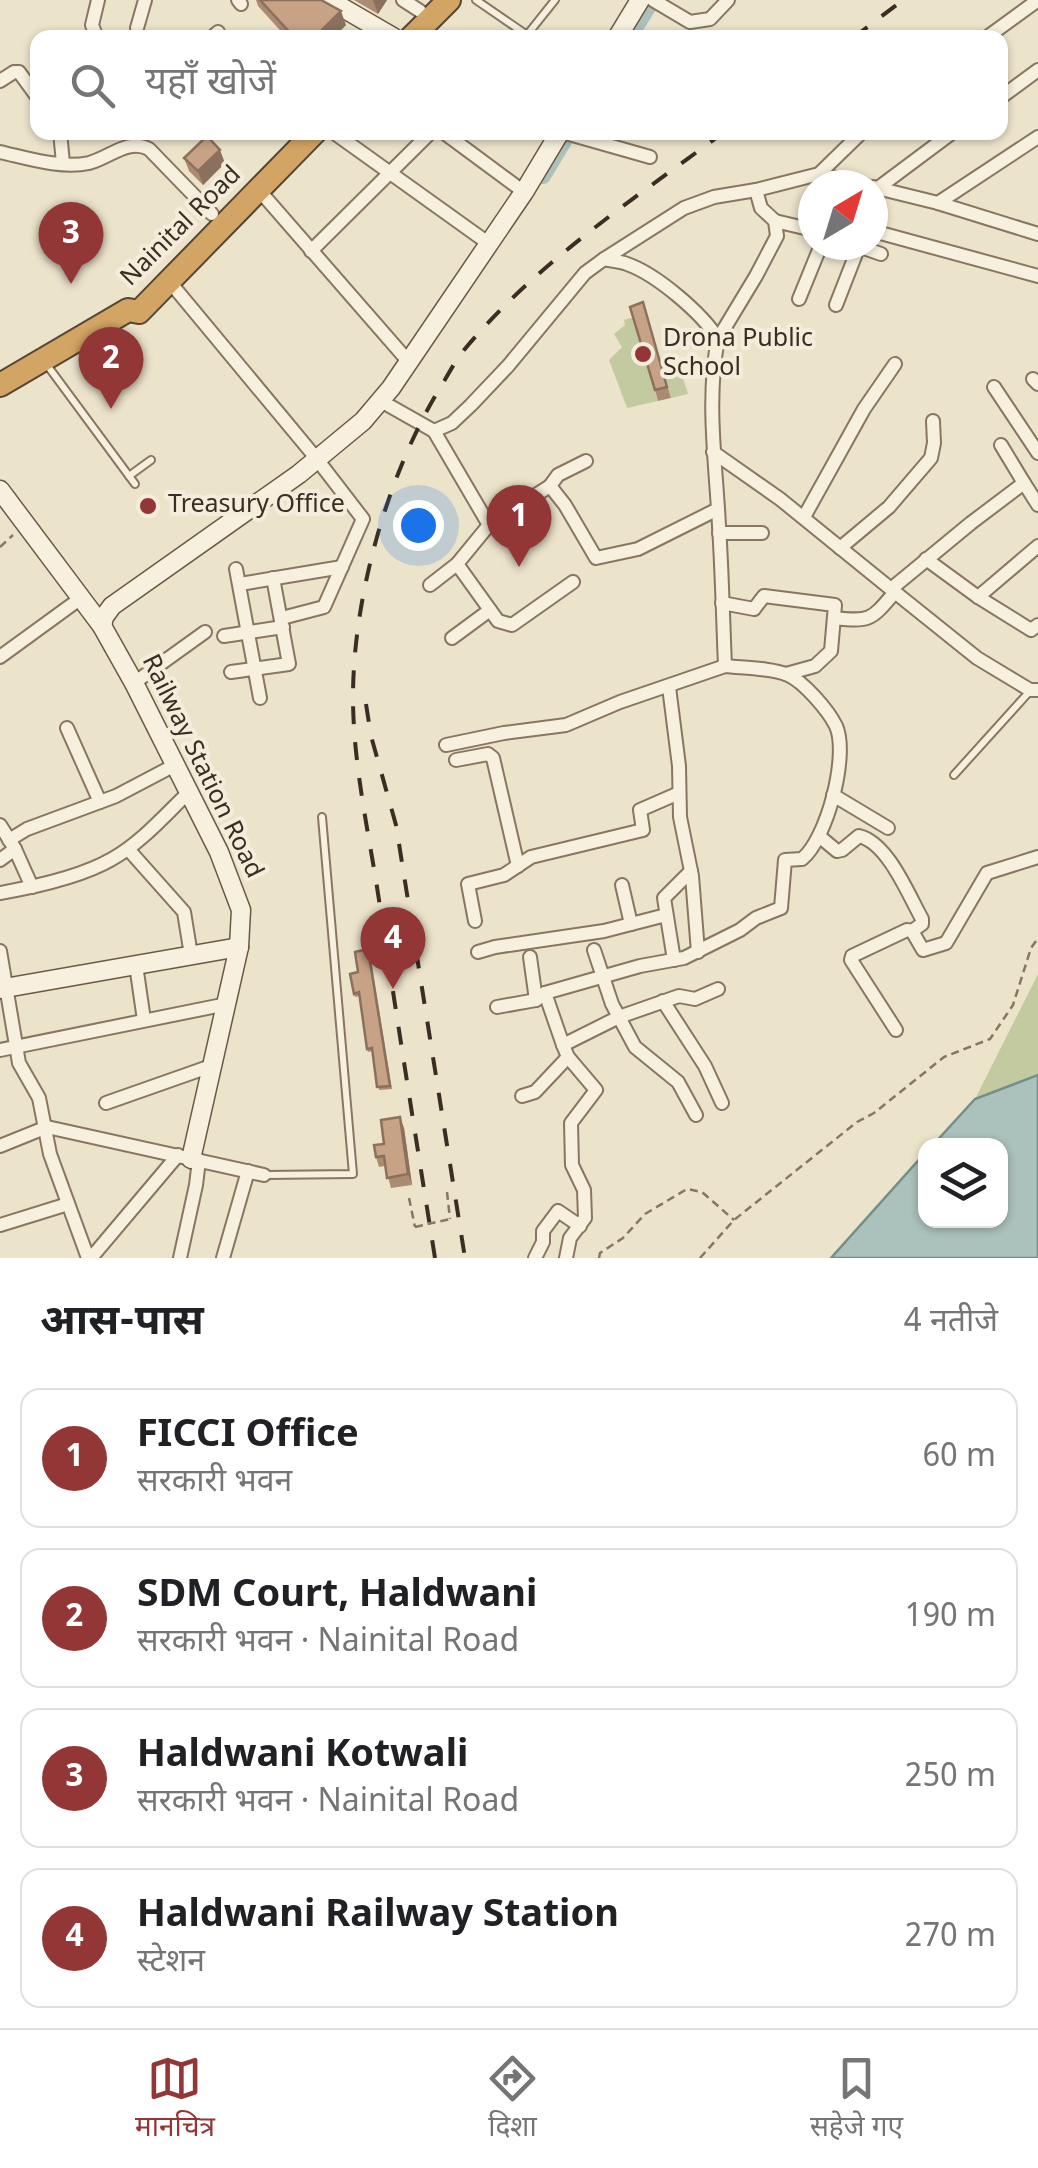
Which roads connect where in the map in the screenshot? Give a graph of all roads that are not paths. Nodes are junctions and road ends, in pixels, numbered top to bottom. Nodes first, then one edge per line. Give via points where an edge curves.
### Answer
1 (98, 0) edge
2 (145, 0) edge
3 (329, 0) edge
4 (450, 0) edge
5 (476, 0) edge
6 (555, 0) edge
7 (728, 0) edge
8 (1038, 0) edge
9 (650, 1) edge
10 (418, 4) edge
11 (137, 28) dead end
12 (94, 30) edge
13 (380, 30) edge
14 (399, 30) edge
15 (420, 30) edge
16 (520, 30) edge
17 (531, 30) edge
18 (625, 30) edge
19 (997, 30) edge
20 (1038, 70) edge
21 (0, 80) edge
22 (30, 87) edge
23 (1008, 92) edge
24 (1038, 137) edge
25 (61, 140) edge
26 (138, 140) edge
27 (141, 140) edge
28 (287, 140) edge
29 (307, 140) edge
30 (344, 140) edge
31 (423, 140) edge
32 (454, 140) edge
33 (556, 140) edge
34 (589, 140) edge
35 (854, 140) edge
36 (941, 140) edge
37 (0, 152) edge
38 (650, 157) dead end
39 (63, 163) junction
40 (823, 170) edge
41 (391, 174) junction
42 (888, 175) edge
43 (798, 179) edge
44 (258, 189) junction
45 (756, 190) junction
46 (888, 190) edge
47 (524, 192) junction
48 (938, 203) junction
49 (217, 220) junction
50 (774, 220) junction
51 (798, 226) edge
52 (1038, 234) edge
53 (888, 235) edge
54 (488, 244) junction
55 (311, 251) junction
56 (604, 259) junction
57 (815, 260) edge
58 (852, 260) edge
59 (1038, 276) edge
60 (169, 281) junction
61 (800, 299) dead end
62 (836, 305) dead end
63 (128, 310) junction
64 (718, 339) junction
65 (43, 360) junction
66 (408, 362) junction
67 (894, 364) dead end
68 (0, 384) edge
69 (994, 387) dead end
70 (381, 401) junction
71 (934, 421) dead end
72 (434, 431) junction
73 (1001, 446) dead end
74 (713, 452) junction
75 (1038, 453) edge
76 (316, 458) junction
77 (151, 460) dead end
78 (586, 461) dead end
79 (130, 476) junction
80 (1024, 483) junction
81 (136, 484) dead end
82 (550, 486) junction
83 (0, 490) edge
84 (1038, 504) edge
85 (718, 509) junction
86 (804, 517) junction
87 (490, 525) junction
88 (762, 532) dead end
89 (720, 533) junction
90 (1038, 546) edge
91 (840, 548) junction
92 (926, 559) junction
93 (458, 564) junction
94 (342, 567) junction
95 (236, 569) dead end
96 (273, 578) junction
97 (573, 582) dead end
98 (240, 584) junction
99 (430, 585) dead end
100 (893, 590) junction
101 (978, 597) junction
102 (81, 598) junction
103 (722, 603) junction
104 (490, 610) junction
105 (834, 618) junction
106 (282, 622) junction
107 (1038, 625) edge
108 (102, 626) junction
109 (205, 632) dead end
110 (248, 632) junction
111 (224, 636) dead end
112 (452, 638) dead end
113 (0, 657) edge
114 (725, 666) junction
115 (253, 668) junction
116 (230, 672) dead end
117 (786, 674) junction
118 (134, 683) junction
119 (670, 687) junction
120 (1034, 690) edge
121 (260, 698) dead end
122 (68, 728) dead end
123 (446, 744) dead end
124 (456, 760) dead end
125 (175, 765) junction
126 (954, 775) dead end
127 (189, 792) junction
128 (679, 793) junction
129 (833, 795) junction
130 (100, 802) junction
131 (322, 817) dead end
132 (0, 825) edge
133 (888, 828) dead end
134 (820, 836) junction
135 (12, 845) junction
136 (128, 849) junction
137 (1038, 857) edge
138 (0, 860) edge
139 (518, 866) junction
140 (691, 871) junction
141 (622, 885) dead end
142 (32, 888) junction
143 (0, 893) edge
144 (666, 915) junction
145 (475, 922) dead end
146 (631, 924) junction
147 (912, 931) junction
148 (239, 947) junction
149 (594, 950) dead end
150 (0, 951) edge
151 (478, 952) dead end
152 (698, 952) junction
153 (191, 956) junction
154 (530, 958) dead end
155 (674, 960) junction
156 (136, 965) junction
157 (604, 976) junction
158 (3, 988) edge
159 (718, 990) dead end
160 (541, 997) junction
161 (663, 1002) junction
162 (227, 1004) junction
163 (497, 1007) dead end
164 (619, 1017) junction
165 (144, 1020) junction
166 (896, 1030) dead end
167 (7, 1048) edge
168 (566, 1051) junction
169 (214, 1064) junction
170 (522, 1096) dead end
171 (106, 1102) dead end
172 (722, 1103) dead end
173 (696, 1115) dead end
174 (46, 1128) junction
175 (0, 1146) edge
176 (189, 1158) junction
177 (248, 1171) junction
178 (264, 1174) joint
179 (68, 1204) junction
180 (0, 1225) edge
181 (580, 1226) junction
182 (89, 1258) edge
183 (180, 1258) edge
184 (222, 1258) edge
185 (535, 1258) edge
186 (566, 1258) edge

1 - 12 street
2 - 11 street
3 - 13 street
4 - 15 highway
5 - 16 lane
6 - 17 lane
7 - 9 street via 710,19 690,22
8 - 19 street
9 - 18 street
10 - 14 highway
20 - 23 street
21 - 22 street via 19,72
24 - 48 street
25 - 39 street
26 - 39 street via 93,162
27 - 49 street
28 - 49 highway, Nainital Road
29 - 44 highway, Nainital Road
30 - 41 street
31 - 41 street
32 - 47 street
33 - 47 street
34 - 38 street
35 - 40 street
36 - 42 street
37 - 39 street
41 - 54 street
41 - 55 street
43 - 45 street
44 - 49 highway, Nainital Road
44 - 55 street
45 - 50 street
45 - 56 street via 684,208
46 - 48 street
47 - 54 street
48 - 52 street
49 - 60 highway, Nainital Road
49 - 63 highway, Nainital Road via 128,302
50 - 51 street
50 - 64 street via 777,236
53 - 59 street
54 - 66 street
55 - 66 street
56 - 64 street via 651,277 701,315
56 - 72 street via 471,406
57 - 61 street
58 - 62 street
60 - 63 highway, Nainital Road via 138,312
60 - 76 street
63 - 65 highway, Nainital Road
64 - 74 street
65 - 68 highway, Nainital Road
65 - 79 lane
66 - 70 street
67 - 86 street
69 - 75 street
70 - 72 street
70 - 76 street
71 - 91 street via 931,458
72 - 87 street
73 - 80 street
74 - 85 street
74 - 86 street
76 - 94 street via 363,519
76 - 108 street via 112,606
77 - 79 lane
78 - 82 street
79 - 81 lane
80 - 84 street
80 - 92 street
82 - 85 street via 596,558 638,550
82 - 87 street
83 - 102 street, Railway Station Road
85 - 89 street
86 - 91 street
87 - 93 street
88 - 89 street
89 - 103 street
90 - 101 street
91 - 100 street
92 - 100 street
92 - 101 street
93 - 99 street
93 - 104 street
94 - 96 street
94 - 106 street via 324,607
95 - 98 street
96 - 98 street
96 - 106 street
97 - 104 street via 512,625 498,622
98 - 110 street
100 - 105 street via 878,612 861,621
100 - 120 street via 977,658
101 - 107 street via 1031,630
102 - 108 street, Railway Station Road
102 - 113 street
103 - 105 street via 754,609 764,596 782,598 834,605
103 - 114 street
104 - 112 street
105 - 117 street via 832,651 816,666
106 - 110 street
106 - 115 street via 288,664
108 - 118 street, Railway Station Road
109 - 118 street
110 - 111 street
110 - 115 street
114 - 117 street
114 - 119 street
115 - 116 street
115 - 121 street
117 - 129 street via 806,687 837,728
118 - 125 street, Railway Station Road
119 - 123 street via 566,725
119 - 128 street
120 - 126 lane
122 - 130 street
124 - 139 street via 493,758
125 - 127 street, Railway Station Road
125 - 130 street
127 - 136 street
127 - 148 street, Railway Station Road via 241,910
128 - 139 street via 640,810 642,830
128 - 140 street
129 - 133 street
129 - 134 street
130 - 135 street via 27,829
131 - 178 lane via 353,1174
132 - 135 street
134 - 147 street via 837,851 860,836 878,845 922,920
134 - 152 street via 802,859 785,860 780,908
135 - 138 street
135 - 142 street
136 - 142 street
136 - 153 street via 184,912
137 - 147 street via 986,873 946,943 923,950
139 - 145 street via 468,884
140 - 144 street via 664,898
140 - 152 street
141 - 146 street
142 - 143 street
144 - 146 street
144 - 155 street
146 - 151 street
147 - 166 street via 851,958
148 - 153 street
148 - 162 street, Railway Station Road
149 - 157 street
150 - 158 street
152 - 155 street
153 - 156 street
154 - 160 street
155 - 157 street
156 - 158 street
156 - 165 street
157 - 160 street
157 - 164 street
158 - 167 street
159 - 161 street
160 - 163 street
160 - 168 street
161 - 164 street
161 - 172 street
162 - 165 street
162 - 169 street, Railway Station Road
164 - 168 street
164 - 173 street via 635,1047 678,1082
165 - 167 street
167 - 174 street via 38,1098
168 - 170 street via 535,1092
168 - 181 street via 596,1090 571,1123 572,1165 584,1190
169 - 171 street
169 - 176 street, Railway Station Road
174 - 175 street
174 - 176 street
174 - 179 street
176 - 177 street
176 - 182 street
176 - 183 street via 196,1185
177 - 178 street
177 - 184 street
179 - 180 street
179 - 182 street
181 - 185 street via 558,1212
181 - 186 street

